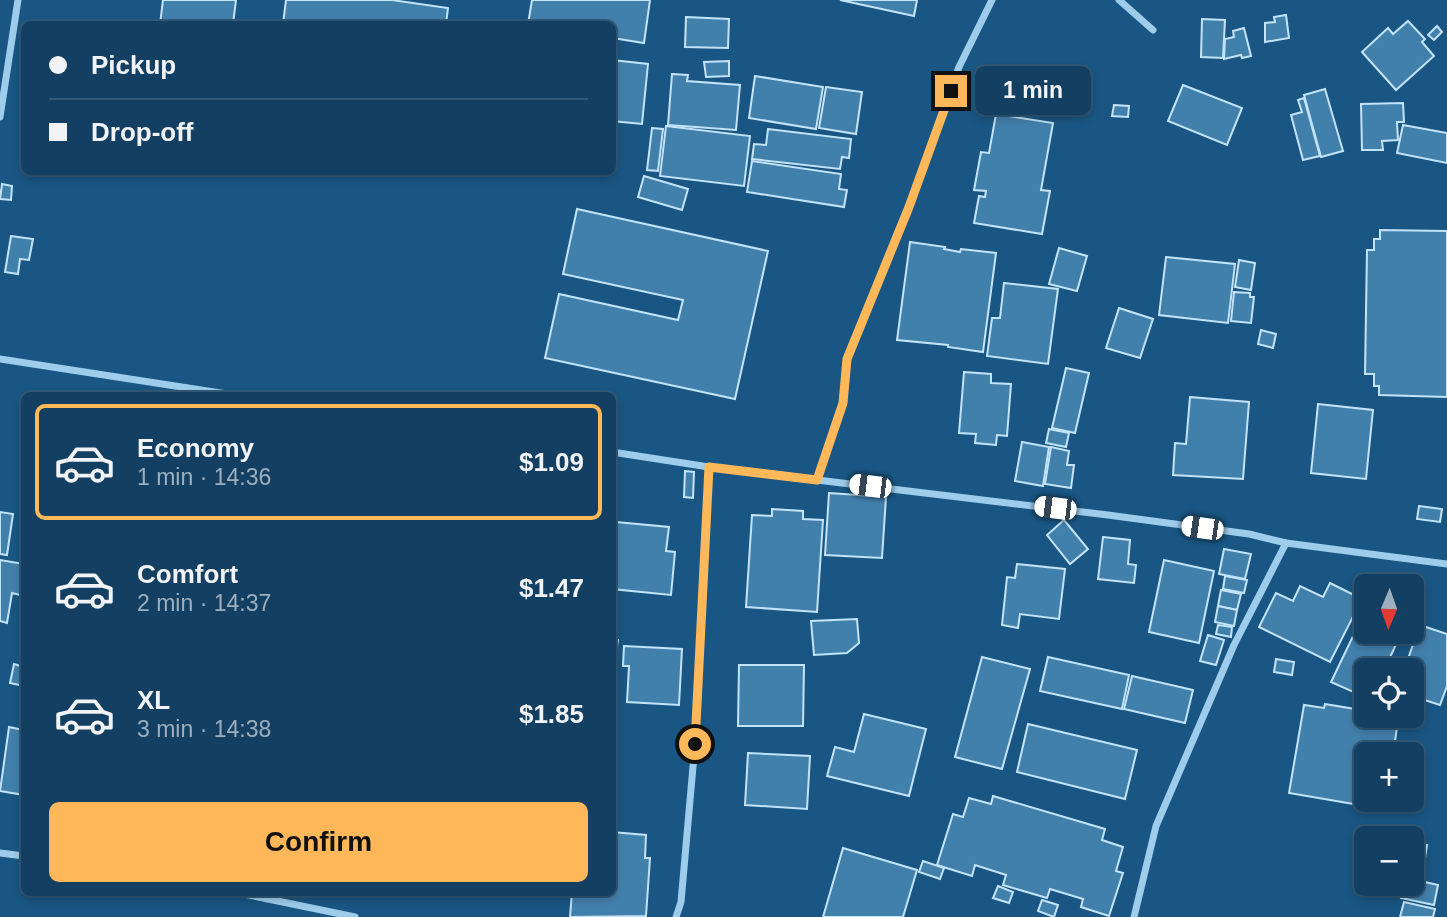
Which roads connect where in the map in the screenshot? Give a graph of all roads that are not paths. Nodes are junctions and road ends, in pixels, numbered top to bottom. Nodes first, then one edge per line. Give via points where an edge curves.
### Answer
1 (18, 0) edge
2 (992, 0) edge
3 (1119, 0) edge
4 (1153, 30) dead end
5 (0, 117) edge
6 (0, 359) edge
7 (214, 392) edge
8 (616, 453) edge
9 (709, 467) junction
10 (817, 480) junction
11 (1286, 543) junction
12 (1447, 564) edge
13 (0, 853) edge
14 (21, 856) edge
15 (253, 896) edge
16 (355, 917) edge
17 (676, 917) edge
18 (1134, 917) edge

1 - 5 street
2 - 10 street via 959,67 847,359 843,403
3 - 4 street
6 - 7 street
8 - 9 street
9 - 10 street
9 - 17 street via 695,744
10 - 11 street via 1108,514
11 - 12 street
11 - 18 street via 1234,645 1156,826
13 - 14 street
15 - 16 street

